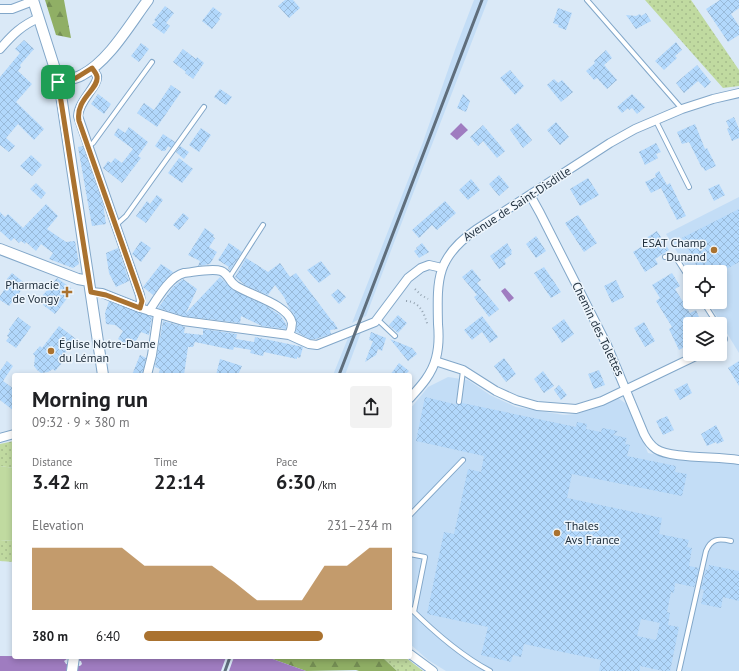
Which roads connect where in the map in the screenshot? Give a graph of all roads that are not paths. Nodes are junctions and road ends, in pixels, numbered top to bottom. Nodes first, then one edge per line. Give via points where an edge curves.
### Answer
1 (33, 0) edge
2 (148, 0) edge
3 (587, 0) edge
4 (0, 9) edge
5 (39, 18) junction
6 (0, 49) edge
7 (152, 62) dead end
8 (92, 68) junction
9 (58, 82) junction
10 (739, 94) edge
11 (204, 107) dead end
12 (682, 109) junction
13 (655, 119) junction
14 (88, 147) junction
15 (689, 187) dead end
16 (530, 195) junction
17 (116, 225) junction
18 (263, 225) dead end
19 (0, 249) edge
20 (665, 258) dead end
21 (442, 268) junction
22 (683, 269) edge
23 (229, 278) junction
24 (89, 281) junction
25 (91, 292) junction
26 (140, 308) junction
27 (149, 311) junction
28 (158, 314) junction
29 (377, 319) junction
30 (290, 335) junction
31 (394, 336) dead end
32 (435, 361) junction
33 (686, 361) edge
34 (463, 370) junction
35 (103, 373) edge
36 (148, 373) edge
37 (626, 390) junction
38 (412, 395) edge
39 (459, 402) dead end
40 (12, 435) edge
41 (0, 438) edge
42 (463, 460) dead end
43 (739, 460) edge
44 (412, 513) edge
45 (731, 541) dead end
46 (412, 554) edge
47 (414, 612) joint
48 (412, 655) edge
49 (74, 659) edge
50 (72, 671) edge
51 (433, 671) edge
52 (490, 671) edge
53 (679, 671) edge

1 - 4 street via 12,9
1 - 5 street
2 - 8 street via 107,54
3 - 12 lane
5 - 6 street via 24,25
5 - 9 street
7 - 14 lane via 93,144
8 - 9 street via 76,78
8 - 14 street via 97,75 96,83 82,101 78,111
9 - 24 street
10 - 12 street, Avenue de Saint-Disdille
11 - 17 lane via 126,216
12 - 13 street, Avenue de Saint-Disdille
13 - 15 lane
13 - 16 street, Avenue de Saint-Disdille via 610,143
14 - 17 street
16 - 21 street, Avenue de Saint-Disdille via 462,240 448,256
16 - 37 street, Chemin des Tolettes via 602,333
17 - 26 street via 142,301
18 - 23 lane
19 - 24 street via 78,280
20 - 22 lane via 676,258
21 - 29 street via 426,266 413,274
21 - 32 street, Avenue de Saint-Disdille via 438,287 438,346
23 - 27 street via 224,272 217,270 181,273 162,292
23 - 30 street via 234,285 272,302 287,315 292,325
24 - 25 street
25 - 26 street
25 - 35 street
26 - 27 street
27 - 28 street
28 - 30 street via 191,322
28 - 36 street
29 - 30 street via 372,324 317,345
29 - 31 lane
32 - 34 street
32 - 38 street, Avenue de Saint-Disdille via 429,374
33 - 37 street, Chemin des Tolettes
34 - 37 street via 506,396 526,404 548,407 582,408
34 - 39 lane
37 - 43 street via 647,440 655,448 672,454
40 - 41 street
42 - 44 lane
45 - 53 lane via 715,540 706,551
46 - 47 lane via 425,556
47 - 52 lane via 449,644
48 - 51 street
49 - 50 street

